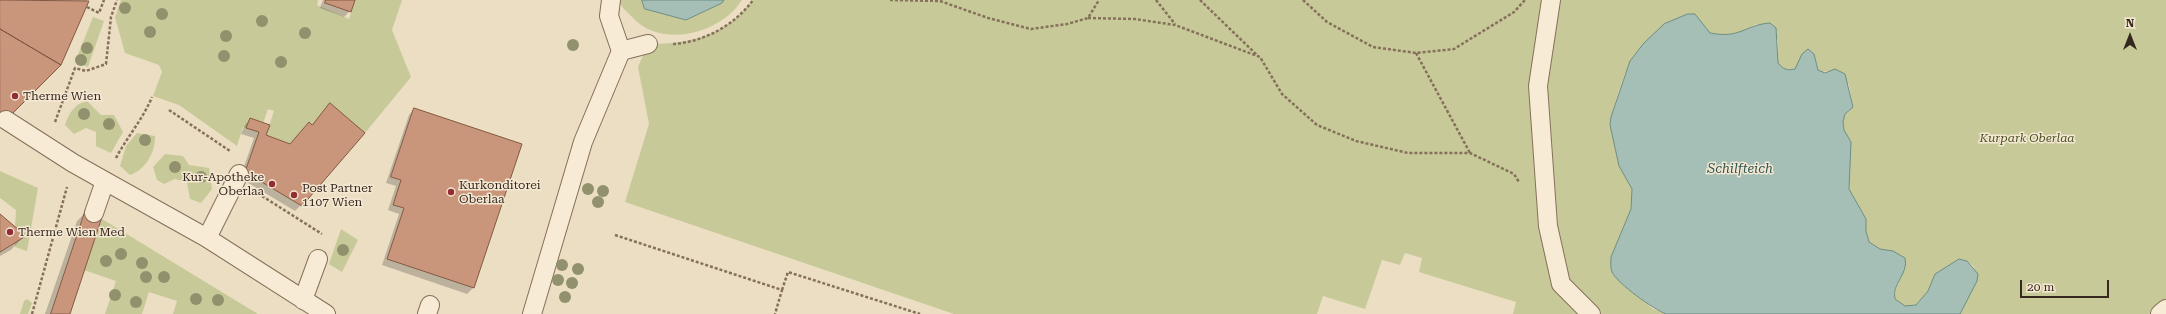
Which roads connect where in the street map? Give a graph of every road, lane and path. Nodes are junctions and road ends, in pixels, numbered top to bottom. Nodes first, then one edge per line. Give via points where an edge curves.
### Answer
1 (104, 0) edge
2 (117, 0) edge
3 (611, 0) edge
4 (753, 0) edge
5 (890, 0) edge
6 (1099, 0) edge
7 (1156, 0) edge
8 (1200, 0) edge
9 (1303, 0) edge
10 (1525, 0) edge
11 (1551, 0) edge
12 (87, 7) dead end
13 (1088, 18) junction
14 (1175, 25) junction
15 (648, 44) joint
16 (621, 51) junction
17 (1416, 52) junction
18 (1260, 58) junction
19 (152, 97) dead end
20 (169, 110) dead end
21 (6, 120) dead end
22 (46, 146) junction
23 (1470, 153) junction
24 (239, 174) joint
25 (105, 181) junction
26 (1522, 187) dead end
27 (262, 196) dead end
28 (64, 200) dead end
29 (94, 213) dead end
30 (614, 235) dead end
31 (207, 238) junction
32 (318, 259) joint
33 (782, 290) junction
34 (303, 300) junction
35 (2166, 309) edge
36 (32, 314) edge
37 (326, 314) edge
38 (532, 314) edge
39 (775, 314) edge
40 (920, 314) edge
41 (1591, 314) edge
42 (2160, 314) edge

1 - 12 path via 99,13
2 - 22 path via 111,17 106,64 86,71 75,68
3 - 16 street via 609,16
4 - 15 path via 735,19 706,36 675,44
5 - 13 path via 940,1 988,18 1031,29
6 - 13 path
7 - 14 path
8 - 18 path
9 - 17 path via 1327,22 1373,47
10 - 17 path via 1514,12 1454,49
11 - 41 street via 1538,86 1548,226 1561,284
13 - 14 path via 1135,19
14 - 18 path
15 - 16 street
16 - 38 street via 583,142
17 - 23 path
18 - 23 path via 1282,94 1317,125 1356,141 1408,153
19 - 25 path
20 - 24 path via 244,160
21 - 22 street
22 - 25 street
23 - 26 path via 1514,174
24 - 31 street
25 - 29 street
25 - 31 street
27 - 32 path via 326,236
28 - 36 path
30 - 33 path
31 - 34 street
32 - 34 street
33 - 39 path
33 - 40 path via 788,272
34 - 37 street
35 - 42 street

